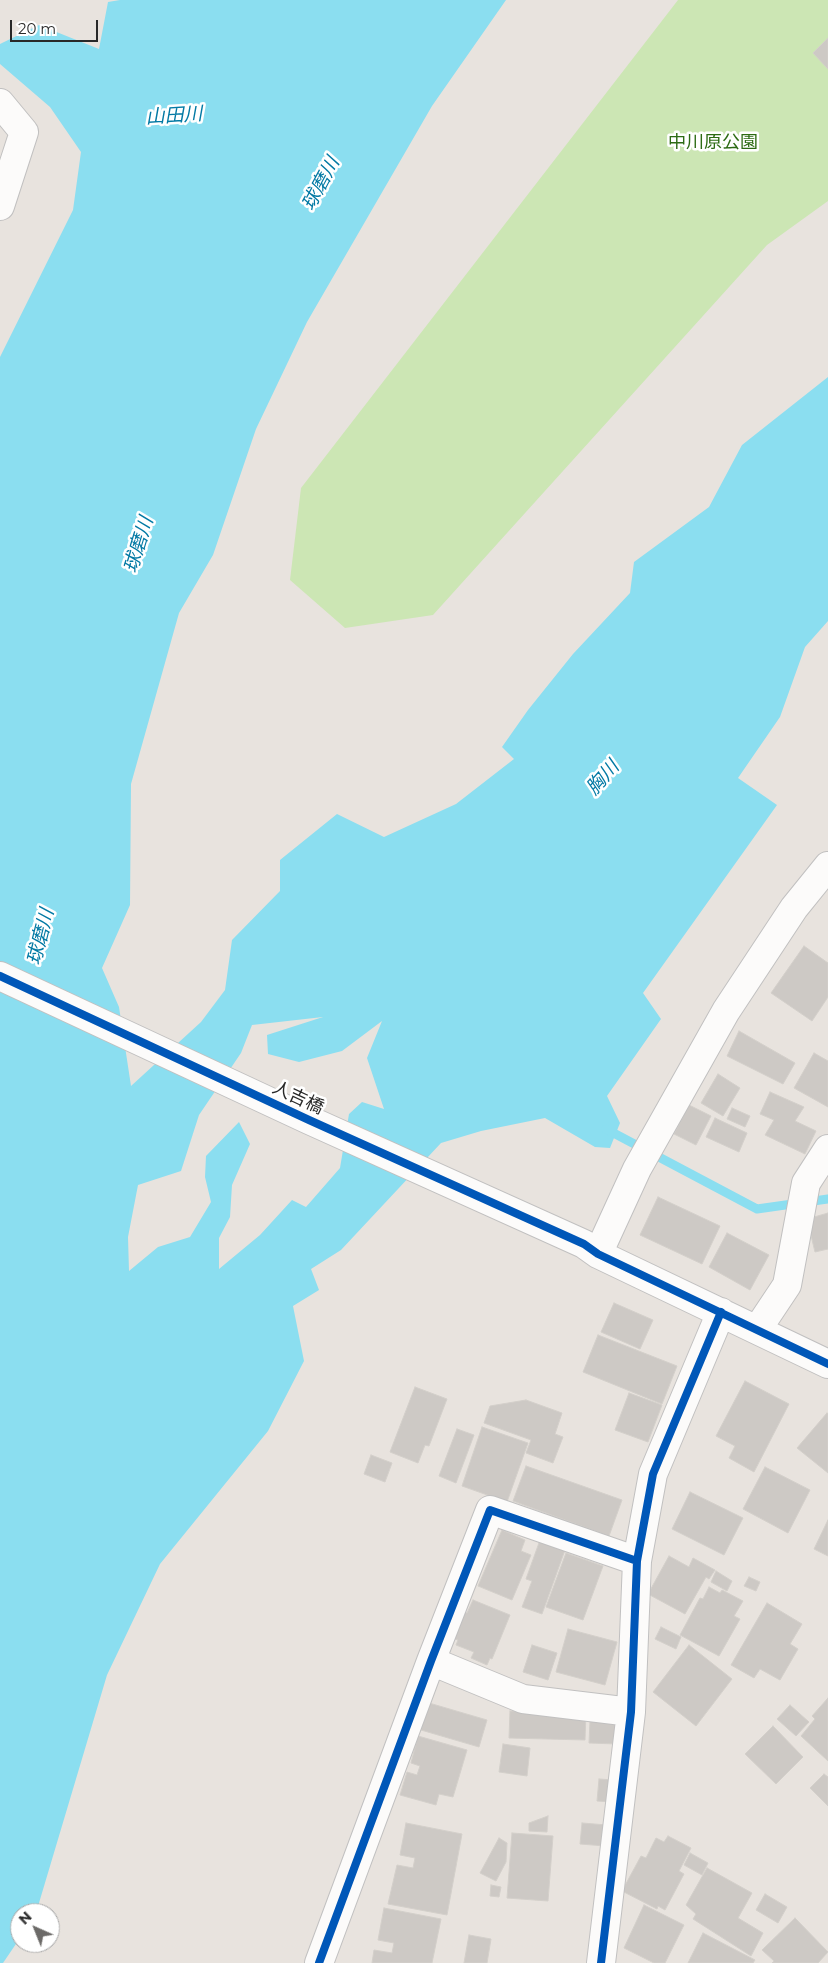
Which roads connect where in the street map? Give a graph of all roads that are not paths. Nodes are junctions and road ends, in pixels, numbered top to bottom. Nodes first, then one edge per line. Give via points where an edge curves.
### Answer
1 (0, 103) edge
2 (0, 206) edge
3 (828, 866) edge
4 (0, 976) edge
5 (828, 1150) edge
6 (591, 1249) junction
7 (721, 1312) junction
8 (757, 1330) junction
9 (828, 1364) edge
10 (637, 1560) junction
11 (431, 1661) junction
12 (631, 1712) junction
13 (319, 1963) edge
14 (601, 1963) edge

1 - 2 street via 24,132
3 - 6 street via 794,908 726,1011
4 - 6 street, 人吉橋
5 - 8 street via 806,1183 787,1285
6 - 7 street, 人吉橋
7 - 8 street, 人吉橋
7 - 10 street via 652,1474
8 - 9 street, 人吉橋
10 - 11 street via 490,1510
10 - 12 street
11 - 12 street via 523,1699
11 - 13 street
12 - 14 street

